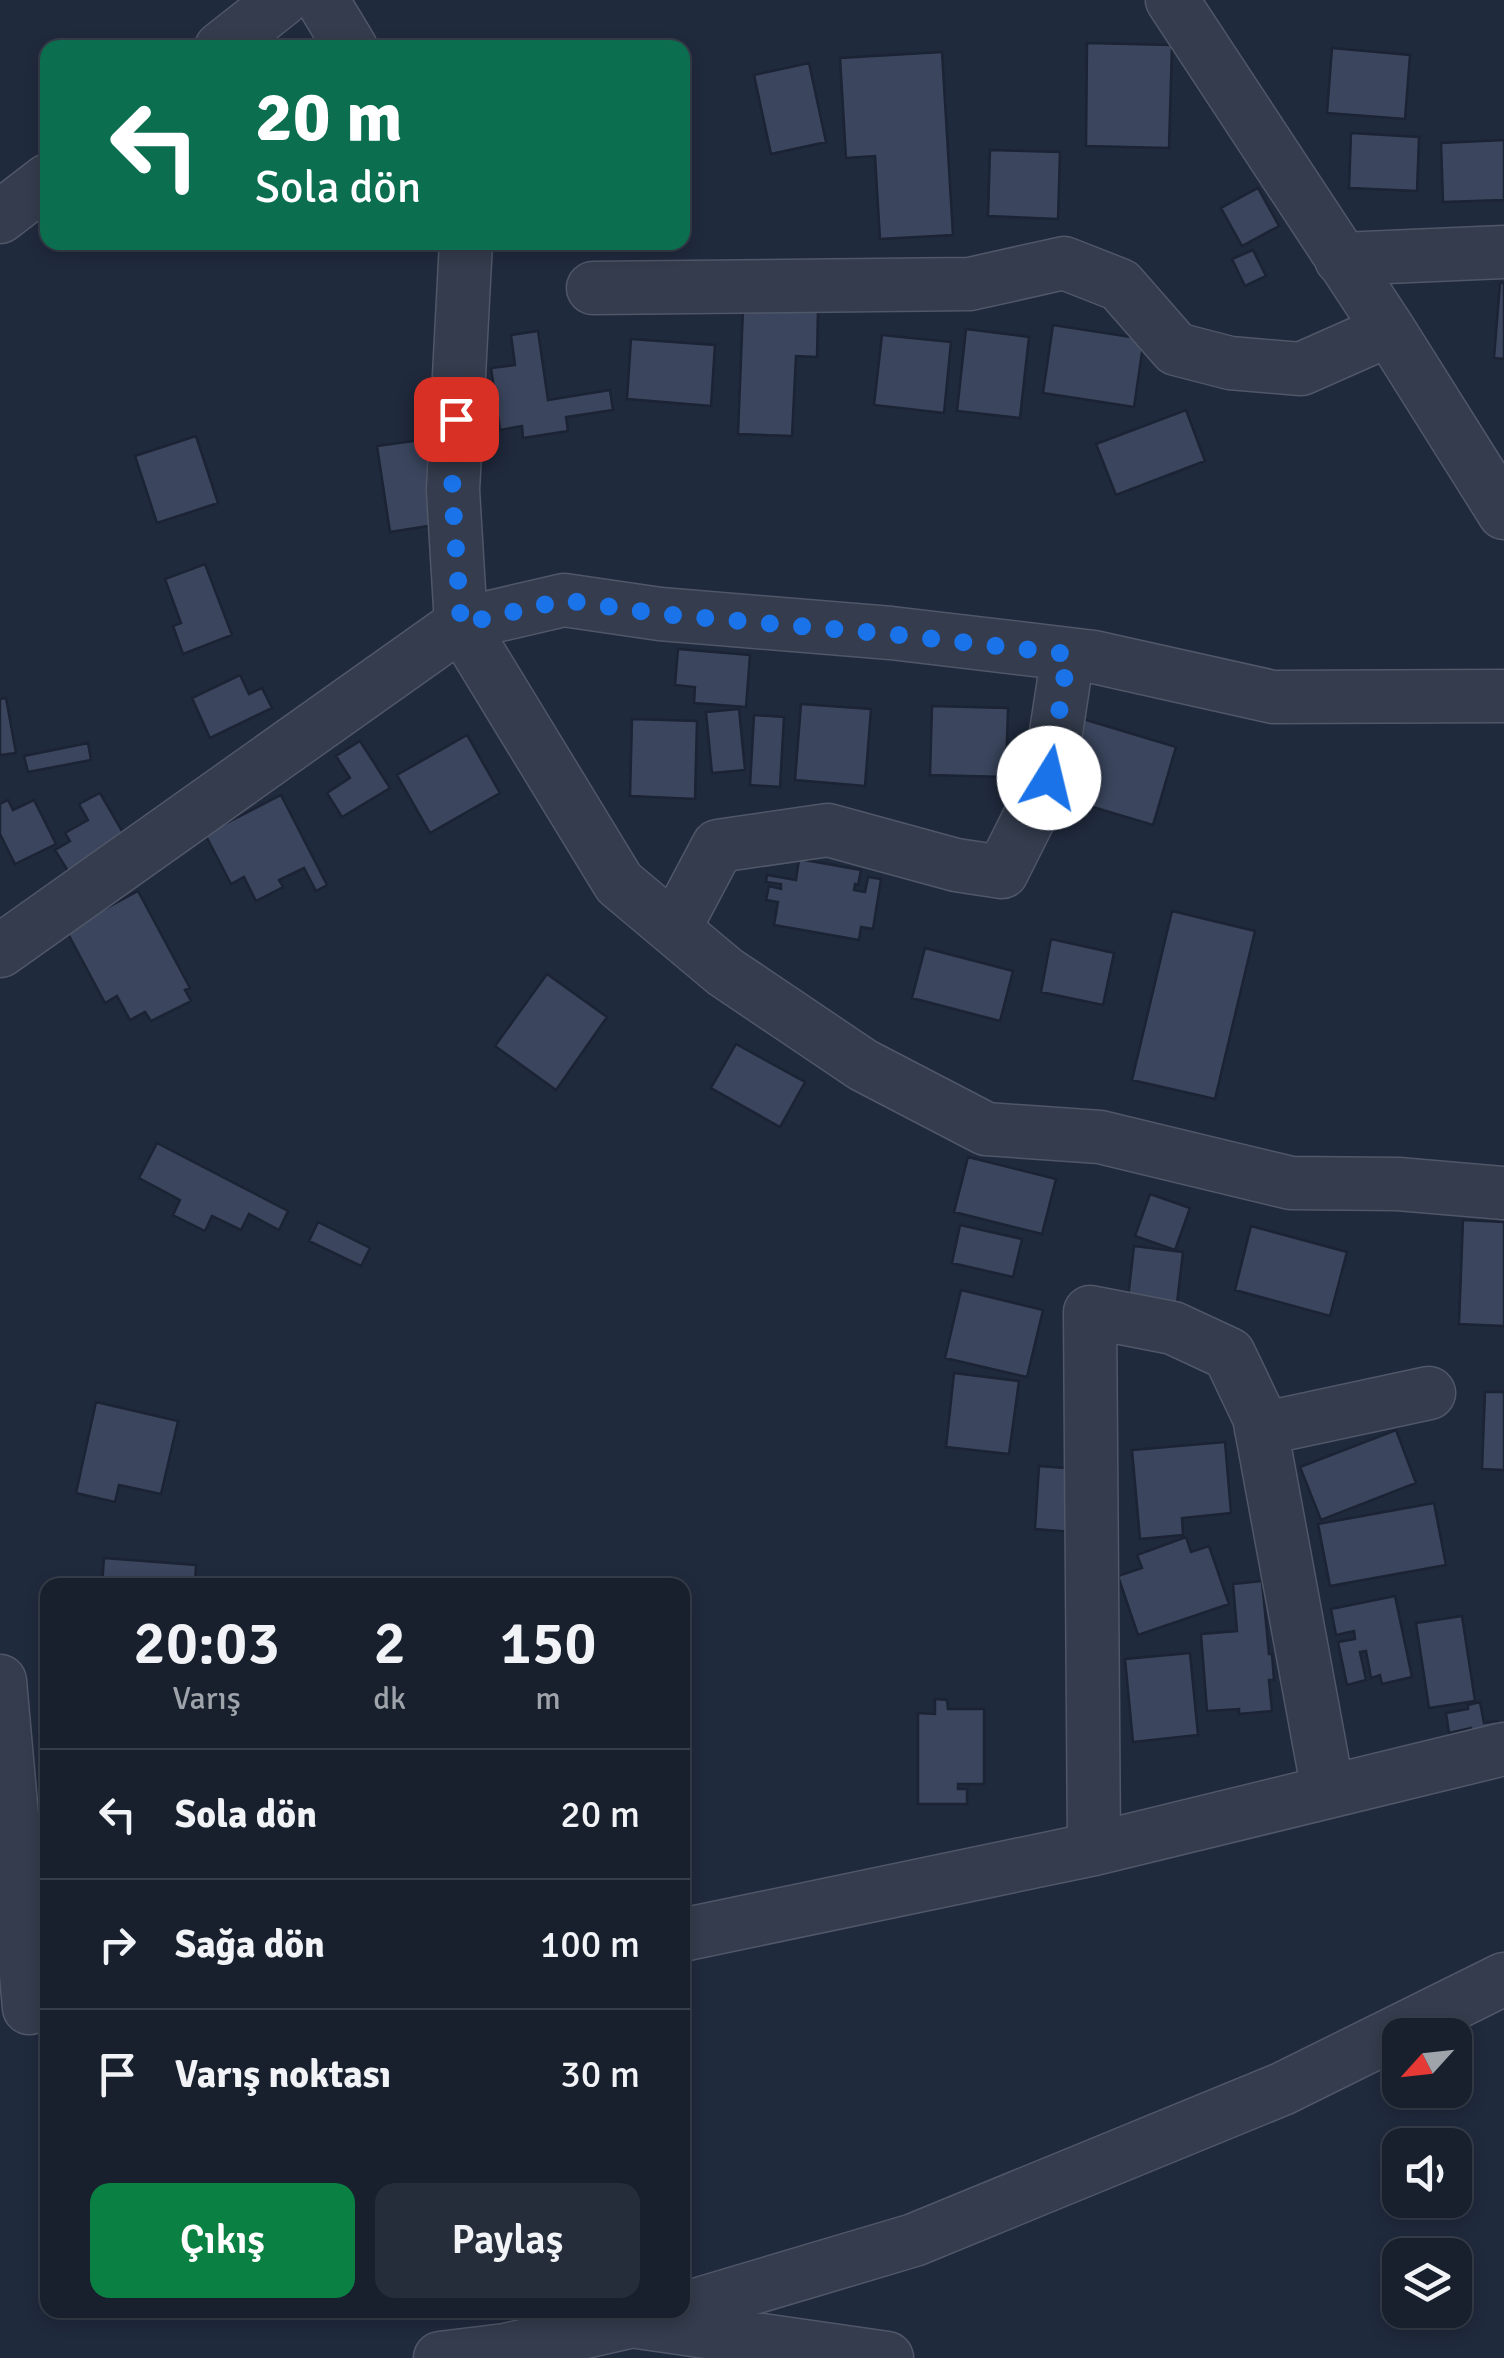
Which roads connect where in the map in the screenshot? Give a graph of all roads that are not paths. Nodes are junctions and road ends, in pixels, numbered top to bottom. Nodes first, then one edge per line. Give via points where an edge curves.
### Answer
1 (282, 0) edge
2 (322, 0) edge
3 (1172, 0) edge
4 (231, 40) edge
5 (346, 40) edge
6 (40, 186) edge
7 (0, 216) edge
8 (466, 250) edge
9 (1504, 252) edge
10 (1341, 259) junction
11 (593, 288) dead end
12 (1390, 330) junction
13 (1504, 514) edge
14 (461, 624) junction
15 (1068, 654) junction
16 (1504, 696) edge
17 (674, 929) junction
18 (0, 950) edge
19 (1504, 1192) edge
20 (1429, 1392) dead end
21 (1261, 1429) junction
22 (0, 1681) edge
23 (1504, 1749) edge
24 (1328, 1791) junction
25 (1094, 1849) junction
26 (690, 1934) edge
27 (1504, 1979) edge
28 (26, 2009) edge
29 (690, 2307) edge
30 (648, 2318) edge
31 (686, 2318) edge
32 (440, 2358) edge
33 (887, 2358) edge

1 - 4 street
2 - 5 street
3 - 10 street
6 - 7 street
8 - 14 street via 452,490
9 - 10 street
10 - 12 street
11 - 12 street via 970,284 1064,263 1120,284 1176,349 1230,363 1301,370
12 - 13 street
14 - 15 street via 564,600
14 - 17 street via 619,883
14 - 18 street
15 - 16 street via 1273,697
15 - 17 street via 1049,778 1002,872 828,830 718,846
17 - 19 street via 725,972 863,1065 986,1129 1100,1136 1291,1183
20 - 21 street
21 - 24 street
21 - 25 street via 1229,1354 1174,1328 1090,1312
22 - 28 street
23 - 24 street
24 - 25 street
25 - 26 street
27 - 29 street via 1282,2089 914,2240
30 - 32 street
31 - 33 street

